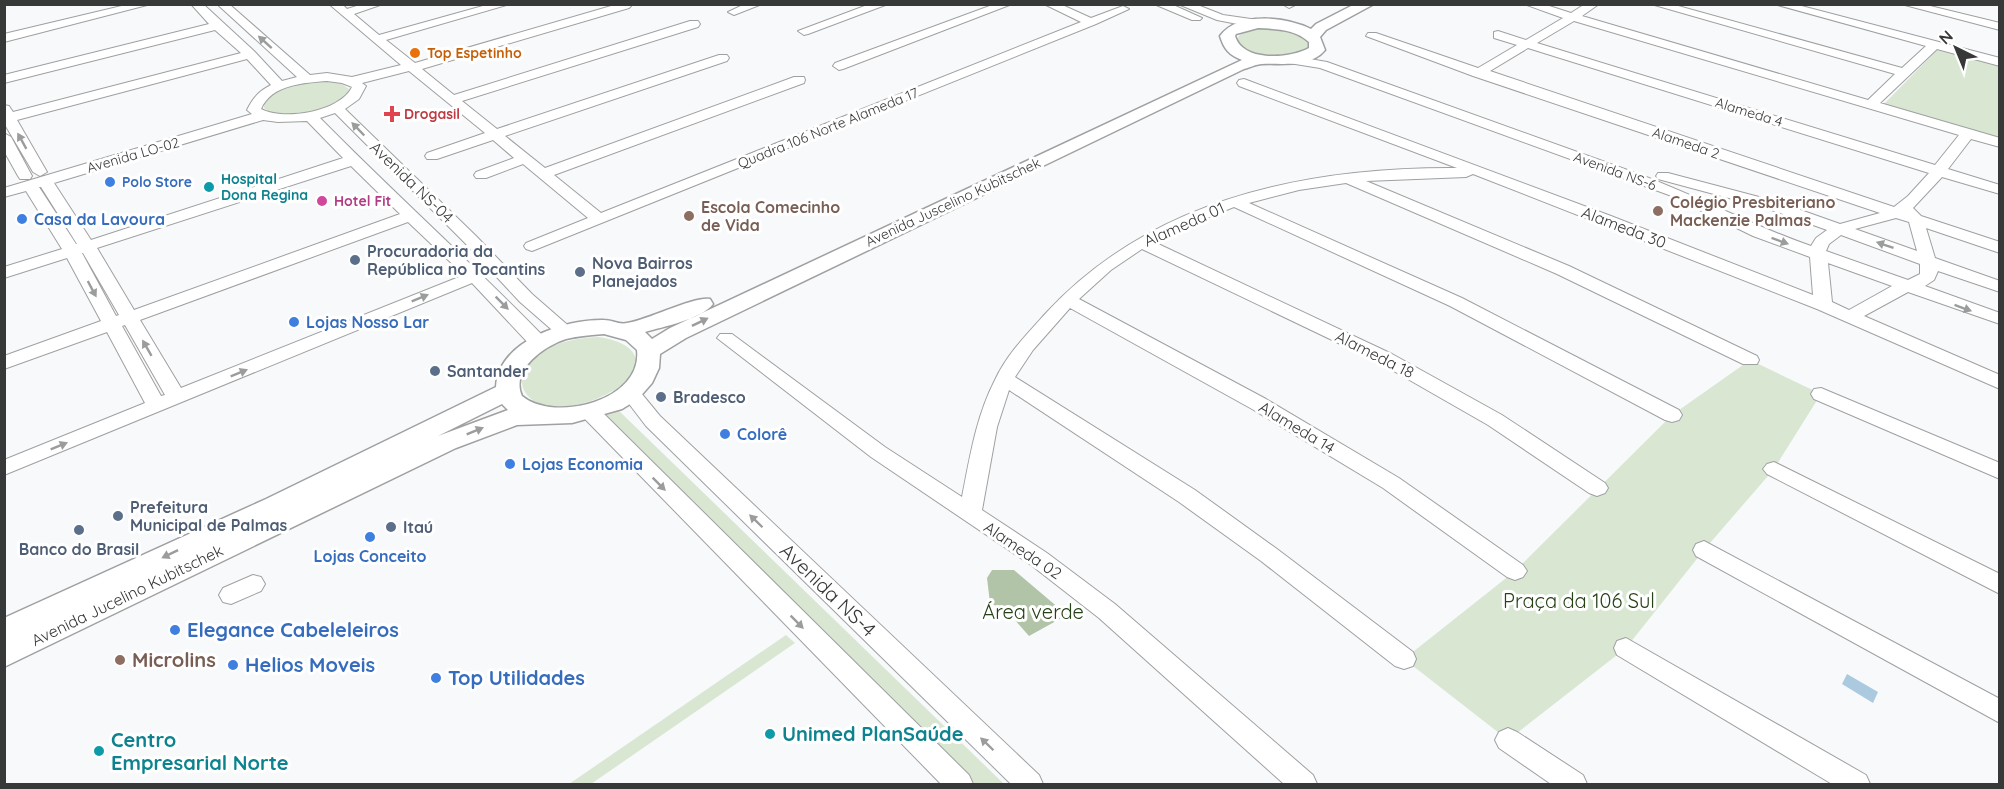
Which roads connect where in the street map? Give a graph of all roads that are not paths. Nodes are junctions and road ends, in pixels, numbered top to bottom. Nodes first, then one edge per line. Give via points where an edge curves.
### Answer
1 (147, 4) edge
2 (196, 4) edge
3 (222, 4) edge
4 (378, 4) edge
5 (505, 4) edge
6 (757, 4) edge
7 (883, 4) edge
8 (1007, 4) edge
9 (1049, 4) edge
10 (1159, 4) edge
11 (1183, 4) edge
12 (1338, 4) edge
13 (1367, 4) edge
14 (1529, 4) edge
15 (1593, 4) edge
16 (1656, 4) edge
17 (1779, 4) edge
18 (1906, 4) edge
19 (625, 6) dead end
20 (340, 9) edge
21 (1123, 9) dead end
22 (734, 12) dead end
23 (1572, 18) junction
24 (1092, 22) junction
25 (215, 24) junction
26 (694, 24) dead end
27 (1258, 24) junction
28 (1284, 26) junction
29 (2000, 27) edge
30 (804, 31) dead end
31 (1498, 34) dead end
32 (1372, 36) dead end
33 (4, 38) edge
34 (377, 39) junction
35 (1232, 40) junction
36 (1315, 43) junction
37 (1528, 44) junction
38 (1934, 45) junction
39 (250, 54) junction
40 (723, 58) dead end
41 (1260, 59) junction
42 (1293, 60) junction
43 (2000, 62) edge
44 (839, 66) dead end
45 (412, 68) junction
46 (4, 73) edge
47 (1478, 73) junction
48 (1905, 73) junction
49 (4, 79) edge
50 (307, 79) junction
51 (799, 80) dead end
52 (1244, 83) dead end
53 (356, 84) junction
54 (280, 86) junction
55 (452, 100) junction
56 (1870, 105) junction
57 (337, 108) junction
58 (258, 112) junction
59 (6, 115) edge
60 (310, 116) junction
61 (1967, 134) junction
62 (4, 137) edge
63 (492, 138) junction
64 (2000, 143) edge
65 (432, 156) dead end
66 (352, 160) junction
67 (520, 161) junction
68 (1937, 170) junction
69 (543, 174) junction
70 (1487, 174) junction
71 (481, 175) dead end
72 (1346, 178) junction
73 (35, 179) junction
74 (4, 183) edge
75 (2000, 190) edge
76 (4, 193) edge
77 (1235, 202) junction
78 (406, 212) junction
79 (1906, 214) junction
80 (599, 219) junction
81 (1841, 230) junction
82 (1141, 242) junction
83 (532, 246) dead end
84 (2000, 248) edge
85 (80, 249) junction
86 (1819, 256) junction
87 (1927, 259) junction
88 (4, 273) edge
89 (475, 276) junction
90 (1906, 286) junction
91 (2000, 286) edge
92 (1068, 300) junction
93 (1823, 305) junction
94 (126, 313) junction
95 (1849, 317) junction
96 (2000, 319) edge
97 (109, 320) junction
98 (625, 331) junction
99 (565, 332) junction
100 (726, 338) dead end
101 (539, 343) junction
102 (4, 350) edge
103 (649, 351) junction
104 (1750, 360) dead end
105 (4, 363) edge
106 (1005, 379) junction
107 (2000, 383) edge
108 (506, 392) junction
109 (630, 392) junction
110 (1821, 394) dead end
111 (177, 399) junction
112 (157, 407) junction
113 (590, 412) junction
114 (1672, 415) dead end
115 (548, 416) junction
116 (4, 468) edge
117 (1774, 469) dead end
118 (2000, 472) edge
119 (1597, 488) dead end
120 (970, 514) junction
121 (1704, 550) dead end
122 (1515, 571) dead end
123 (253, 584) dead end
124 (2000, 585) edge
125 (231, 595) dead end
126 (4, 632) edge
127 (1626, 648) dead end
128 (4, 654) edge
129 (1404, 659) dead end
130 (2000, 712) edge
131 (1508, 740) dead end
132 (959, 784) edge
133 (1029, 784) edge
134 (1303, 784) edge
135 (1573, 784) edge
136 (1856, 784) edge

1 - 33 street
2 - 25 street
50 -> 3 street
4 - 20 street
5 - 34 street
6 - 22 street
7 - 30 street
8 - 44 street
9 - 24 street
10 - 35 street
11 - 27 street via 1221,18
12 - 28 main road
13 - 36 main road via 1321,27
14 - 23 street
15 - 23 street
16 - 48 street
17 - 38 street
18 - 29 street
19 - 45 street
20 - 34 street
21 - 24 street, Quadra 106 Norte Alameda 17
23 - 37 street
23 - 56 street
24 - 80 street, Quadra 106 Norte Alameda 17
25 - 39 street
25 - 46 street
25 - 49 street
26 - 55 street
27 - 28 main road
27 - 35 main road
28 - 36 main road
31 - 37 street, Alameda 4
32 - 47 street, Alameda 2
34 - 45 street
35 - 41 main road
35 - 98 main road, Avenida Juscelino Kubitschek via 1231,51 1221,60 676,316
36 - 42 main road via 1304,58
36 - 81 street, Avenida NS-6 via 1665,177 1772,205
37 - 47 street
37 - 68 street, Alameda 4
38 - 43 street
38 - 48 street
39 - 54 street
39 - 59 street
40 - 63 street
41 - 42 main road
103 -> 41 main road, Avenida Juscelino Kubitschek via 752,297
42 -> 86 street, Avenida NS-6 via 1323,65 1637,178
45 - 53 street
45 - 55 street
47 - 79 street, Alameda 2
48 - 56 street
50 - 53 street via 327,77
50 - 54 street
51 - 69 street
52 - 70 street, Alameda 30
53 - 57 street via 358,91 354,97
54 - 58 street via 264,94
55 - 63 street
56 - 61 street
57 - 60 street
99 -> 57 street, Avenida NS-04 via 526,298
58 - 60 street via 282,119
58 - 73 street, Avenida LO-02
73 -> 59 street
60 - 66 street, Avenida NS-04
61 - 64 street
61 - 68 street
62 - 73 street
63 - 65 street
63 - 67 street
66 - 78 street, Avenida NS-04
66 - 85 street
67 - 69 street
67 - 71 street
68 - 75 street, Alameda 4
68 - 79 street
69 - 80 street
70 - 72 street, Alameda 01 via 1442,172
70 - 93 street, Alameda 30
72 - 77 street, Alameda 01
72 - 104 street via 1563,270
73 - 74 street, Avenida LO-02
73 - 76 street, Avenida LO-02
73 - 85 street
77 - 82 street, Alameda 01
77 - 114 street via 1456,302
78 - 89 street, Avenida NS-04
78 - 94 street
79 - 81 street
79 - 84 street, Alameda 2
79 - 87 street
80 - 83 street, Quadra 106 Norte Alameda 17
81 - 86 street via 1820,242
87 -> 81 street, Avenida NS-6
82 - 92 street, Alameda 01
82 - 119 street, Alameda 18 via 1385,358 1495,420
85 - 88 street
85 - 94 street
85 -> 97 street
86 - 90 street, Avenida NS-6
86 - 93 street
87 - 90 street via 1928,276
87 - 91 street, Avenida NS-6
89 -> 101 street, Avenida NS-04
111 -> 89 street
90 - 95 street
90 -> 96 street, Avenida NS-6
92 - 106 street, Alameda 01 via 1024,348
92 - 122 street, Alameda 14 via 1259,404 1391,483
93 - 95 street, Alameda 30
94 - 97 street
111 -> 94 street
95 - 107 street, Alameda 30
97 - 102 street
97 - 105 street
97 - 112 street
98 - 99 main road via 604,327
98 - 103 main road
99 - 101 main road
100 - 120 street, Alameda 02 via 878,452
101 - 108 main road via 520,356 508,372
103 - 109 main road via 648,371
106 - 120 street, Alameda 01 via 994,403
106 - 129 street via 1187,496
108 - 115 main road via 518,407
108 -> 126 main road via 285,501
109 - 113 main road
133 -> 109 street, Avenida NS-4 via 653,421
110 - 118 street
111 - 112 street
116 -> 112 street
113 - 115 main road
113 -> 132 street
128 -> 115 main road, Avenida Jucelino Kubitschek via 447,442 514,417
117 - 124 street
120 - 134 street, Alameda 02 via 1040,559 1107,611
121 - 130 street
123 - 125 street
127 - 136 street
131 - 135 street

